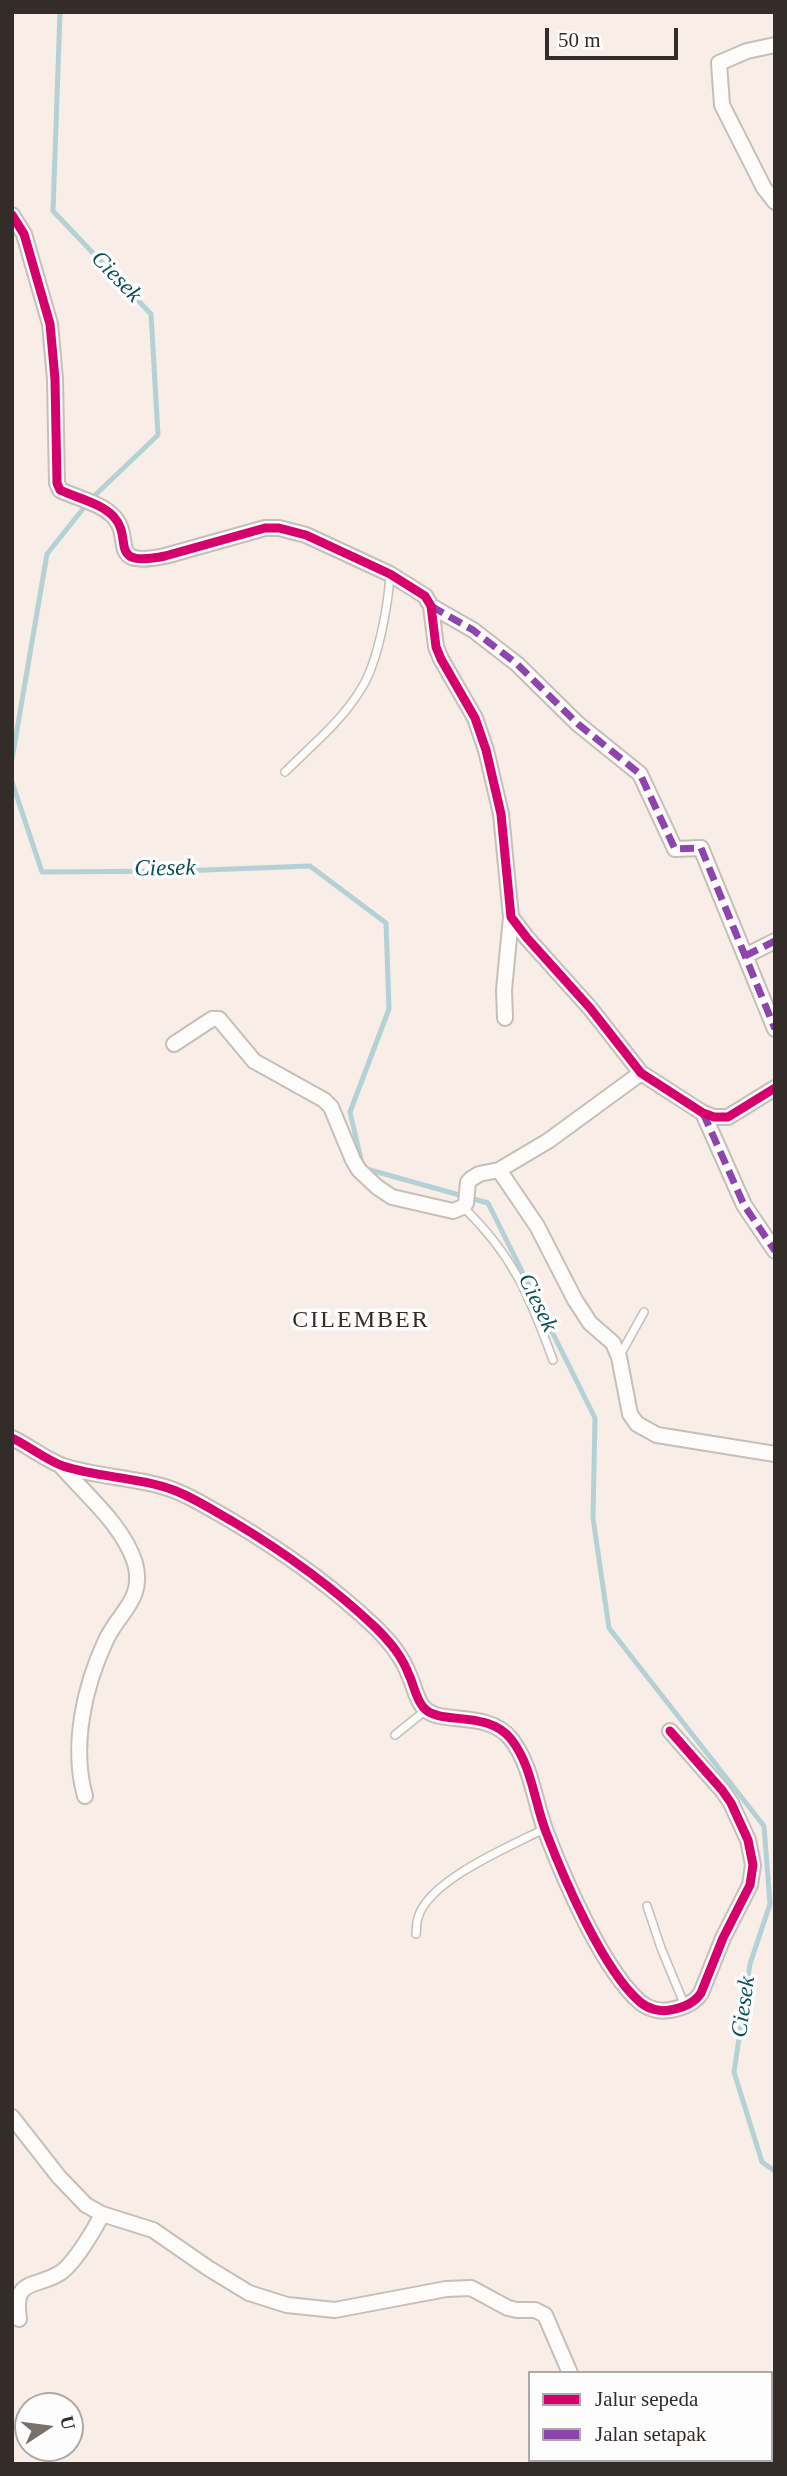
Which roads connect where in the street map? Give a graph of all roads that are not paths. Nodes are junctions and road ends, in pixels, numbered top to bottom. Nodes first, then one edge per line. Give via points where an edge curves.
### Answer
1 (775, 45) edge
2 (775, 202) edge
3 (12, 215) edge
4 (390, 574) junction
5 (430, 606) junction
6 (285, 772) dead end
7 (511, 917) junction
8 (775, 941) edge
9 (745, 956) junction
10 (505, 1018) dead end
11 (775, 1029) edge
12 (174, 1044) dead end
13 (641, 1073) junction
14 (775, 1088) edge
15 (703, 1113) junction
16 (499, 1170) junction
17 (465, 1205) junction
18 (775, 1251) edge
19 (644, 1312) dead end
20 (620, 1357) junction
21 (553, 1360) dead end
22 (12, 1438) edge
23 (775, 1454) edge
24 (61, 1466) junction
25 (426, 1710) junction
26 (670, 1731) dead end
27 (395, 1735) dead end
28 (85, 1796) dead end
29 (545, 1829) junction
30 (647, 1906) dead end
31 (416, 1934) dead end
32 (685, 2006) junction
33 (12, 2117) edge
34 (102, 2214) junction
35 (19, 2319) dead end
36 (569, 2371) edge

1 - 2 street via 719,63 718,71 722,105
3 - 4 street via 24,234 50,324 60,491 101,507 117,521 124,549 133,557 165,556 273,527 306,535
4 - 5 street via 425,596
4 - 6 lane via 388,600 361,690
5 - 7 street via 436,647 478,725 495,781
5 - 9 street via 473,630 517,664 578,724 640,774 675,849 701,848
7 - 10 street
7 - 13 street
8 - 9 street
9 - 11 street
12 - 17 street via 219,1019 254,1061 331,1107 359,1170 377,1186 392,1197 447,1210
13 - 15 street
13 - 16 street via 548,1141
14 - 15 street via 728,1117
15 - 18 street via 744,1205
16 - 17 street via 468,1182
16 - 20 street via 537,1226 575,1300 590,1323 611,1339
17 - 21 lane via 514,1267
19 - 20 lane
20 - 23 street via 629,1414 649,1433
22 - 24 street
24 - 25 street via 174,1490 312,1572 391,1644
24 - 28 street via 122,1537 137,1573 133,1600 106,1639 79,1730
25 - 27 lane
25 - 29 street via 485,1722 509,1737 526,1766
26 - 32 street via 722,1790 743,1829 752,1865 750,1885 701,1993
29 - 31 lane via 478,1861 446,1883 420,1912
29 - 32 street via 567,1882 618,1976 646,2006 664,2011
30 - 32 lane
33 - 34 street via 59,2177 86,2205
34 - 35 street via 62,2272 29,2283 20,2291
34 - 36 street via 153,2230 249,2293 287,2305 343,2309 471,2288 508,2308 534,2310 547,2318

